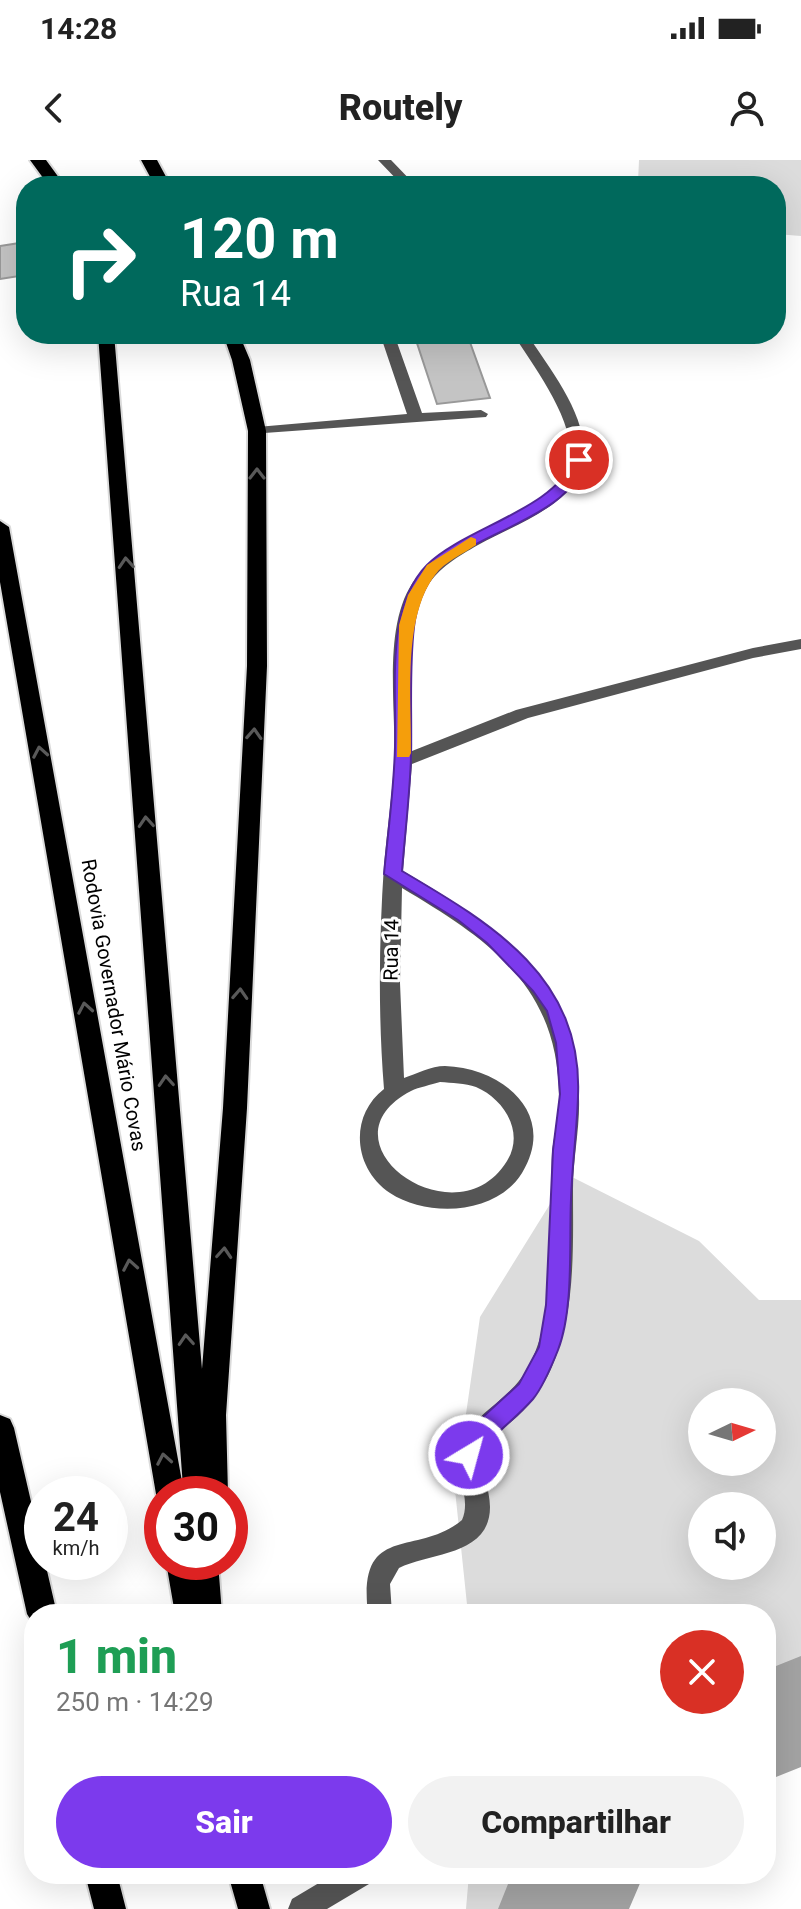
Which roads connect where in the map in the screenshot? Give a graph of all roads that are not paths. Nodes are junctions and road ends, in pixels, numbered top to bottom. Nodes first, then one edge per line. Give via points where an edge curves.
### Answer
1 (384, 160) edge
2 (400, 176) edge
3 (107, 344) edge
4 (235, 344) edge
5 (390, 344) edge
6 (526, 344) edge
7 (481, 414) dead end
8 (416, 418) junction
9 (257, 431) junction
10 (0, 527) edge
11 (801, 644) edge
12 (403, 761) junction
13 (393, 874) junction
14 (394, 1089) junction
15 (0, 1428) edge
16 (167, 1476) edge
17 (197, 1476) edge
18 (214, 1476) edge
19 (184, 1580) edge
20 (204, 1580) edge
21 (216, 1580) edge
22 (40, 1604) edge
23 (188, 1604) edge
24 (206, 1604) edge
25 (217, 1604) edge
26 (379, 1604) edge
27 (104, 1884) edge
28 (247, 1884) edge
29 (343, 1884) edge
30 (110, 1909) edge
31 (254, 1909) edge
32 (302, 1909) edge

1 - 2 street
17 -> 3 highway
4 - 9 highway
5 - 8 street
6 - 12 street, Rua 14 via 564,407 579,460 575,473 541,505 444,558 421,583 406,625
7 - 8 street
8 - 9 street
18 -> 9 highway via 212,1415 235,1108 257,666
16 -> 10 highway, Rodovia Governador Mário Covas
11 - 12 street via 522,714
12 - 13 street, Rua 14
13 - 14 street, Rua 14
13 - 26 street via 494,938 539,986 555,1009 565,1043 569,1094 549,1348 527,1391 470,1450 478,1504 473,1526 447,1543 392,1559 378,1582
14 - 14 street via 373,1115 368,1147 377,1167 395,1184 444,1201 472,1198 513,1174 526,1134 508,1097 465,1075 416,1078
15 - 22 highway
19 - 23 highway
20 - 24 highway
21 - 25 highway
27 - 30 highway
28 - 31 highway
29 - 32 street

